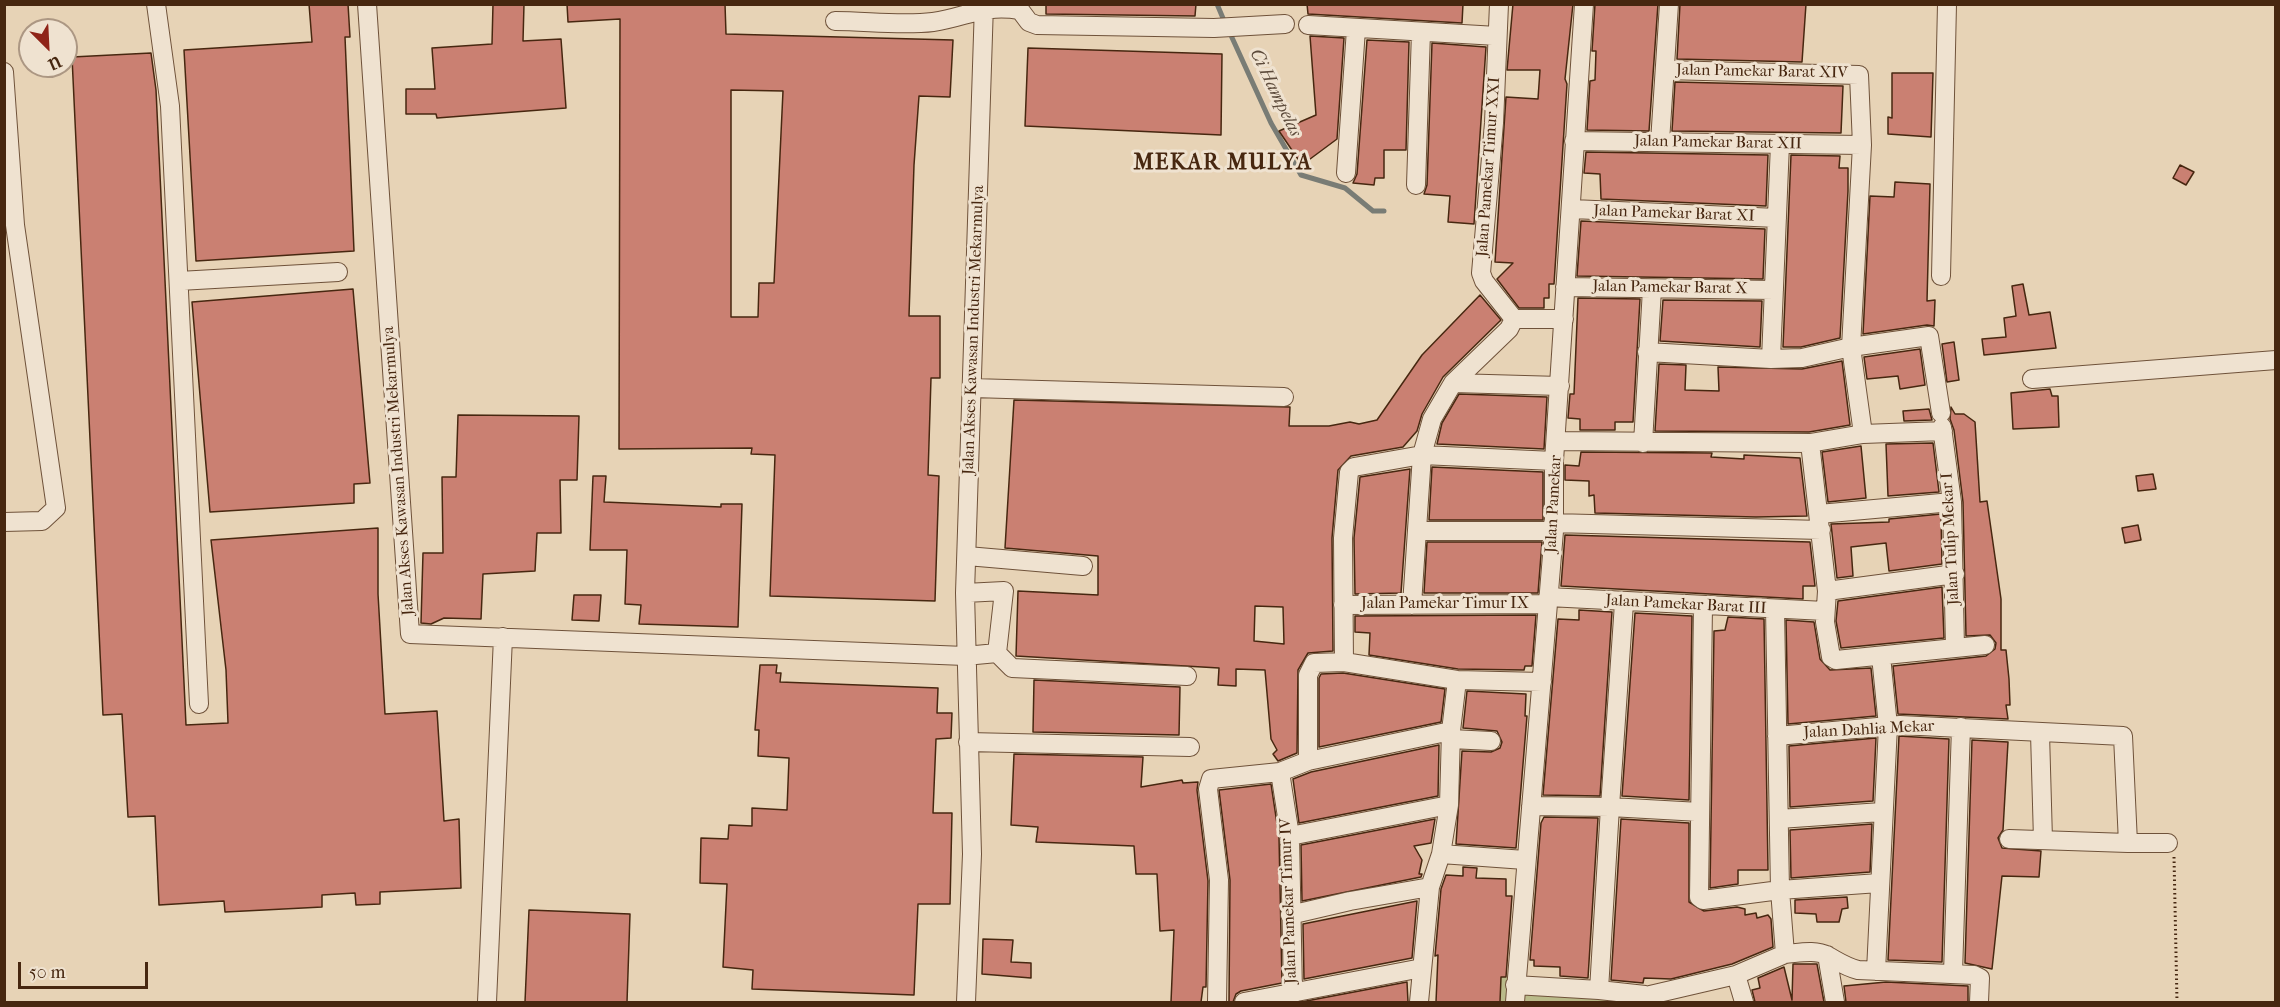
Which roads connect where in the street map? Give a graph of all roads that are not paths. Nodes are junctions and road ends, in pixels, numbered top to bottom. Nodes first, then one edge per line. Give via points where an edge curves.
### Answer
1 (156, 4) edge
2 (367, 4) edge
3 (1499, 4) edge
4 (1584, 4) edge
5 (1670, 4) edge
6 (1947, 4) edge
7 (984, 7) edge
8 (835, 21) dead end
9 (1285, 24) dead end
10 (1308, 25) dead end
11 (1356, 29) junction
12 (1421, 32) junction
13 (1497, 36) junction
14 (1665, 70) junction
15 (4, 72) edge
16 (1575, 141) junction
17 (1660, 142) junction
18 (1780, 144) junction
19 (1862, 145) junction
20 (1346, 173) dead end
21 (1416, 185) dead end
22 (1572, 209) junction
23 (1777, 218) junction
24 (10, 225) edge
25 (338, 272) dead end
26 (1941, 276) dead end
27 (179, 281) junction
28 (1565, 287) junction
29 (1652, 289) junction
30 (1774, 290) junction
31 (1514, 319) junction
32 (1563, 319) junction
33 (1851, 347) junction
34 (1647, 352) junction
35 (1771, 359) junction
36 (2276, 360) edge
37 (2032, 379) dead end
38 (1453, 383) junction
39 (1560, 386) junction
40 (972, 388) junction
41 (1284, 397) dead end
42 (1942, 424) junction
43 (1863, 434) junction
44 (1557, 441) junction
45 (1643, 443) junction
46 (1810, 443) junction
47 (1422, 456) junction
48 (1554, 461) junction
49 (1952, 501) junction
50 (4, 522) edge
51 (1820, 522) junction
52 (1553, 527) junction
53 (1417, 531) junction
54 (967, 556) junction
55 (1083, 566) dead end
56 (1955, 574) junction
57 (1827, 591) junction
58 (965, 593) junction
59 (1547, 601) junction
60 (1624, 603) junction
61 (1343, 604) junction
62 (1412, 605) junction
63 (1703, 606) junction
64 (1775, 609) junction
65 (1825, 611) junction
66 (502, 637) junction
67 (1985, 645) dead end
68 (1955, 648) junction
69 (997, 654) junction
70 (965, 656) junction
71 (1881, 656) junction
72 (1344, 662) junction
73 (1187, 676) dead end
74 (1457, 680) junction
75 (1542, 682) junction
76 (199, 704) dead end
77 (1888, 726) junction
78 (1961, 727) junction
79 (2040, 733) junction
80 (1451, 735) junction
81 (1777, 736) junction
82 (1491, 741) dead end
83 (968, 742) junction
84 (1190, 747) dead end
85 (1308, 761) junction
86 (1280, 772) junction
87 (1449, 805) junction
88 (1531, 807) junction
89 (1610, 807) junction
90 (1700, 812) junction
91 (1882, 812) junction
92 (1779, 819) junction
93 (1290, 836) junction
94 (2009, 840) dead end
95 (2043, 840) junction
96 (2128, 843) junction
97 (2168, 843) road end
98 (1441, 854) junction
99 (1525, 860) junction
100 (1879, 883) junction
101 (1430, 887) junction
102 (1780, 890) junction
103 (1290, 915) junction
104 (1785, 954) junction
105 (1827, 955) junction
106 (1422, 968) junction
107 (1876, 971) junction
108 (1953, 973) junction
109 (1736, 975) junction
110 (1599, 990) junction
111 (1293, 994) junction
112 (1515, 994) edge
113 (1650, 995) junction
114 (487, 1002) edge
115 (966, 1002) edge
116 (1217, 1002) edge
117 (1244, 1002) edge
118 (1419, 1002) edge
119 (1631, 1002) edge
120 (1744, 1002) edge
121 (1835, 1002) edge
122 (1979, 1002) edge

1 - 27 street via 170,106
2 - 66 street, Jalan Akses Kawasan Industri Mekarmulya via 410,634
3 - 13 street, Jalan Pamekar Timur XXI
4 - 16 street, Jalan Pamekar
5 - 14 street
6 - 26 street
7 - 8 street via 934,22
7 - 9 street via 1020,10 1037,26 1214,28
7 - 40 street, Jalan Akses Kawasan Industri Mekarmulya
10 - 11 street
11 - 12 street
11 - 20 street
12 - 13 street
12 - 21 street
13 - 31 street, Jalan Pamekar Timur XXI via 1481,273
14 - 17 street
14 - 19 street, Jalan Pamekar Barat XIV via 1859,75
15 - 24 street
16 - 17 street, Jalan Pamekar Barat XII
16 - 22 street, Jalan Pamekar
17 - 18 street, Jalan Pamekar Barat XII
18 - 19 street, Jalan Pamekar Barat XII
18 - 23 street
19 - 33 street
22 - 23 street, Jalan Pamekar Barat XI
22 - 28 street, Jalan Pamekar
23 - 30 street
24 - 50 street via 56,508 42,521
25 - 27 street
27 - 76 street
28 - 29 street, Jalan Pamekar Barat X
28 - 32 street, Jalan Pamekar
29 - 30 street, Jalan Pamekar Barat X
29 - 34 street
30 - 35 street
31 - 32 street
31 - 38 street via 1509,329
32 - 39 street, Jalan Pamekar
33 - 35 street via 1802,358
33 - 42 street, Jalan Tulip Mekar I via 1931,338
33 - 43 street
34 - 35 street
34 - 45 street
36 - 37 street
38 - 39 street
38 - 47 street via 1432,419
39 - 44 street, Jalan Pamekar
40 - 41 street
40 - 54 street, Jalan Akses Kawasan Industri Mekarmulya
42 - 43 street
42 - 49 street, Jalan Tulip Mekar I
43 - 46 street
44 - 45 street
44 - 48 street, Jalan Pamekar
45 - 46 street
46 - 51 street
47 - 48 street
47 - 53 street
47 - 61 street via 1357,467 1349,472
48 - 52 street, Jalan Pamekar
49 - 51 street
49 - 56 street, Jalan Tulip Mekar I
51 - 52 street
51 - 57 street
52 - 53 street
52 - 59 street, Jalan Pamekar
53 - 62 street
54 - 55 street
54 - 58 street, Jalan Akses Kawasan Industri Mekarmulya
56 - 57 street
56 - 68 street, Jalan Tulip Mekar I
57 - 65 street
58 - 69 street via 1004,591
58 - 70 street, Jalan Akses Kawasan Industri Mekarmulya
59 - 60 street, Jalan Pamekar Barat III
59 - 62 street, Jalan Pamekar Timur IX
59 - 75 street, Jalan Pamekar
60 - 63 street, Jalan Pamekar Barat III
60 - 89 street
61 - 62 street, Jalan Pamekar Timur IX
61 - 72 street
63 - 64 street, Jalan Pamekar Barat III
63 - 90 street
64 - 65 street, Jalan Pamekar Barat III
64 - 81 street
65 - 71 street via 1831,657 1836,660
66 - 70 street, Jalan Akses Kawasan Industri Mekarmulya
66 - 114 street
67 - 68 street
68 - 71 street
69 - 70 street
69 - 73 street via 1012,668
70 - 83 street, Jalan Akses Kawasan Industri Mekarmulya
71 - 77 street
72 - 74 street
72 - 85 street via 1322,662 1310,667
74 - 75 street
74 - 80 street
75 - 88 street, Jalan Pamekar
77 - 78 street, Jalan Dahlia Mekar
77 - 81 street, Jalan Dahlia Mekar
77 - 91 street
78 - 79 street, Jalan Dahlia Mekar
78 - 108 street
79 - 95 street
79 - 96 street, Jalan Dahlia Mekar via 2123,736
80 - 82 street
80 - 85 street
80 - 87 street
81 - 92 street
83 - 84 street
83 - 115 street, Jalan Akses Kawasan Industri Mekarmulya via 972,854
85 - 86 street
86 - 93 street, Jalan Pamekar Timur IV
86 - 116 street via 1214,778 1209,783 1219,880
87 - 93 street
87 - 98 street
88 - 89 street
88 - 99 street, Jalan Pamekar
89 - 90 street
89 - 110 street
90 - 102 street via 1702,900
91 - 92 street
91 - 100 street
92 - 102 street
93 - 103 street, Jalan Pamekar Timur IV
94 - 95 street
95 - 96 street
96 - 97 street
98 - 99 street
98 - 101 street
99 - 112 street, Jalan Pamekar
100 - 102 street
100 - 107 street
101 - 103 street
101 - 106 street
102 - 104 street
103 - 111 street, Jalan Pamekar Timur IV
104 - 105 street
104 - 109 street
105 - 107 street via 1840,966
105 - 121 street
106 - 111 street
106 - 118 street
107 - 108 street
108 - 122 street via 1980,978
109 - 113 street
109 - 120 street
110 - 112 street
110 - 113 street
111 - 117 street
113 - 119 street

